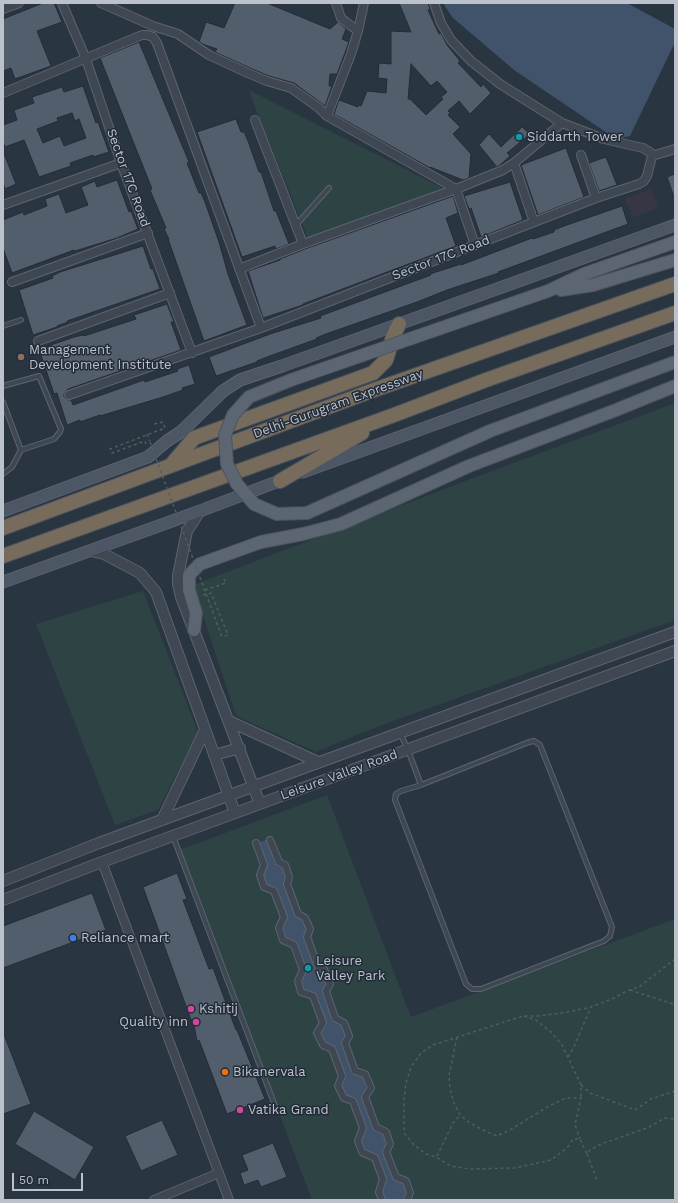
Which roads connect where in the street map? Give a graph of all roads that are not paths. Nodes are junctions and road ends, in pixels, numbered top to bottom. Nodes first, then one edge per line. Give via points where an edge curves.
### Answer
1 (19, 3) edge
2 (62, 3) edge
3 (102, 3) edge
4 (336, 3) edge
5 (364, 3) edge
6 (434, 3) edge
7 (3, 9) edge
8 (358, 31) junction
9 (86, 59) junction
10 (3, 93) edge
11 (327, 116) junction
12 (255, 120) dead end
13 (562, 123) junction
14 (675, 149) edge
15 (581, 156) dead end
16 (652, 156) junction
17 (121, 163) junction
18 (514, 163) junction
19 (329, 188) dead end
20 (456, 189) junction
21 (596, 198) junction
22 (3, 204) edge
23 (534, 222) junction
24 (296, 226) junction
25 (675, 226) edge
26 (148, 234) junction
27 (675, 242) edge
28 (303, 244) junction
29 (475, 245) junction
30 (675, 260) edge
31 (239, 269) junction
32 (12, 282) dead end
33 (675, 284) edge
34 (548, 291) junction
35 (170, 293) junction
36 (675, 313) edge
37 (21, 320) dead end
38 (399, 324) junction
39 (3, 326) edge
40 (261, 328) junction
41 (675, 337) edge
42 (38, 341) dead end
43 (192, 353) junction
44 (675, 362) edge
45 (3, 386) edge
46 (675, 386) edge
47 (69, 395) dead end
48 (3, 402) edge
49 (394, 415) junction
50 (21, 450) junction
51 (170, 466) junction
52 (3, 474) edge
53 (280, 481) junction
54 (70, 503) junction
55 (3, 511) edge
56 (200, 511) junction
57 (3, 517) edge
58 (3, 528) edge
59 (90, 551) junction
60 (3, 556) edge
61 (3, 582) edge
62 (194, 630) junction
63 (675, 632) edge
64 (675, 650) edge
65 (230, 721) junction
66 (205, 730) junction
67 (400, 732) junction
68 (240, 748) junction
69 (408, 750) junction
70 (214, 755) junction
71 (318, 762) junction
72 (421, 784) junction
73 (254, 786) junction
74 (229, 795) junction
75 (260, 804) junction
76 (235, 813) junction
77 (162, 820) junction
78 (173, 836) junction
79 (270, 840) dead end
80 (256, 843) dead end
81 (102, 862) junction
82 (3, 881) edge
83 (3, 900) edge
84 (277, 1111) dead end
85 (219, 1173) junction
86 (154, 1200) edge
87 (229, 1200) edge
88 (382, 1200) edge
89 (407, 1200) edge

1 - 7 street
2 - 9 street, Sector 17C Road
3 - 11 street via 153,26 178,34 208,55 248,73 291,88
4 - 8 street via 341,18
5 - 8 street
6 - 13 street via 451,40 471,61 500,84
8 - 11 street
9 - 10 street
9 - 17 street, Sector 17C Road
9 - 31 street via 142,34 153,37
11 - 20 street
12 - 24 street
13 - 16 street via 604,139 642,148
13 - 18 street
14 - 16 street
15 - 21 street
16 - 21 street, Sector 17C Road via 649,171 639,184
17 - 22 street
17 - 26 street, Sector 17C Road
18 - 20 street
18 - 23 street
19 - 24 lane
20 - 28 street
20 - 29 street
21 - 23 street, Sector 17C Road
23 - 29 street, Sector 17C Road
24 - 28 street
25 - 38 main road
26 - 32 street
26 - 35 street, Sector 17C Road
27 - 34 main road via 584,274
28 - 31 street
29 - 40 street, Sector 17C Road
30 - 34 main road via 592,285
31 - 40 street
33 - 51 highway, Delhi-Gurugram Expressway via 374,390
34 - 44 main road, bridge via 249,396 232,415 225,435 227,464 237,484 254,504 277,514 307,513 490,431
35 - 42 street
35 - 43 street, Sector 17C Road
36 - 49 highway
37 - 39 lane
38 - 51 highway via 386,360 374,373 194,438
38 - 55 main road via 240,380 223,391 182,431 148,457
40 - 43 street, Sector 17C Road
41 - 53 main road
43 - 47 street, Sector 17C Road
45 - 50 lane via 39,376 61,429 54,439
46 - 62 main road via 469,466 341,524 260,542 200,564 189,575 189,590 196,614
48 - 50 lane
49 - 53 highway
49 - 60 highway
50 - 52 lane via 12,467
51 - 54 highway, Delhi-Gurugram Expressway
53 - 56 main road
54 - 57 highway
54 - 58 highway, Delhi-Gurugram Expressway
56 - 59 main road
56 - 62 street via 187,531 178,576 181,597
59 - 61 main road
59 - 66 street via 104,554 140,573 156,592
62 - 65 street
63 - 67 street, Leisure Valley Road
64 - 69 street, Leisure Valley Road
65 - 68 street
65 - 71 street
66 - 70 street
66 - 77 street
67 - 69 lane
67 - 71 street, Leisure Valley Road
68 - 70 street
68 - 73 street
69 - 72 lane
69 - 75 street, Leisure Valley Road
70 - 74 street
71 - 73 street, Leisure Valley Road
72 - 72 lane via 396,794 395,800 466,984 472,989 481,989 604,941 610,936 612,927 540,745 534,741 529,742
73 - 74 street, Leisure Valley Road
73 - 75 street
74 - 76 street
74 - 77 street, Leisure Valley Road
75 - 76 street, Leisure Valley Road
76 - 78 street, Leisure Valley Road
77 - 82 street, Leisure Valley Road via 99,842
78 - 81 street, Leisure Valley Road
78 - 84 lane
79 - 89 street via 279,862 285,865 289,877 287,884 298,914 305,918 310,929 307,937 318,967 324,969 330,984 326,991 335,1018 344,1023 349,1036 344,1043 355,1071 365,1074 371,1088 365,1097 376,1127 386,1132 390,1144 386,1152 396,1177 406,1181 410,1193
80 - 88 street via 264,865 260,875 264,887 274,891 284,917 279,928 283,940 294,945 304,970 298,981 301,992 313,996 323,1023 318,1033 323,1045 332,1049 342,1076 338,1086 344,1098 353,1101 363,1128 358,1141 362,1152 375,1158 383,1179 379,1192
81 - 83 street, Leisure Valley Road
81 - 85 street
85 - 86 street
85 - 87 street

